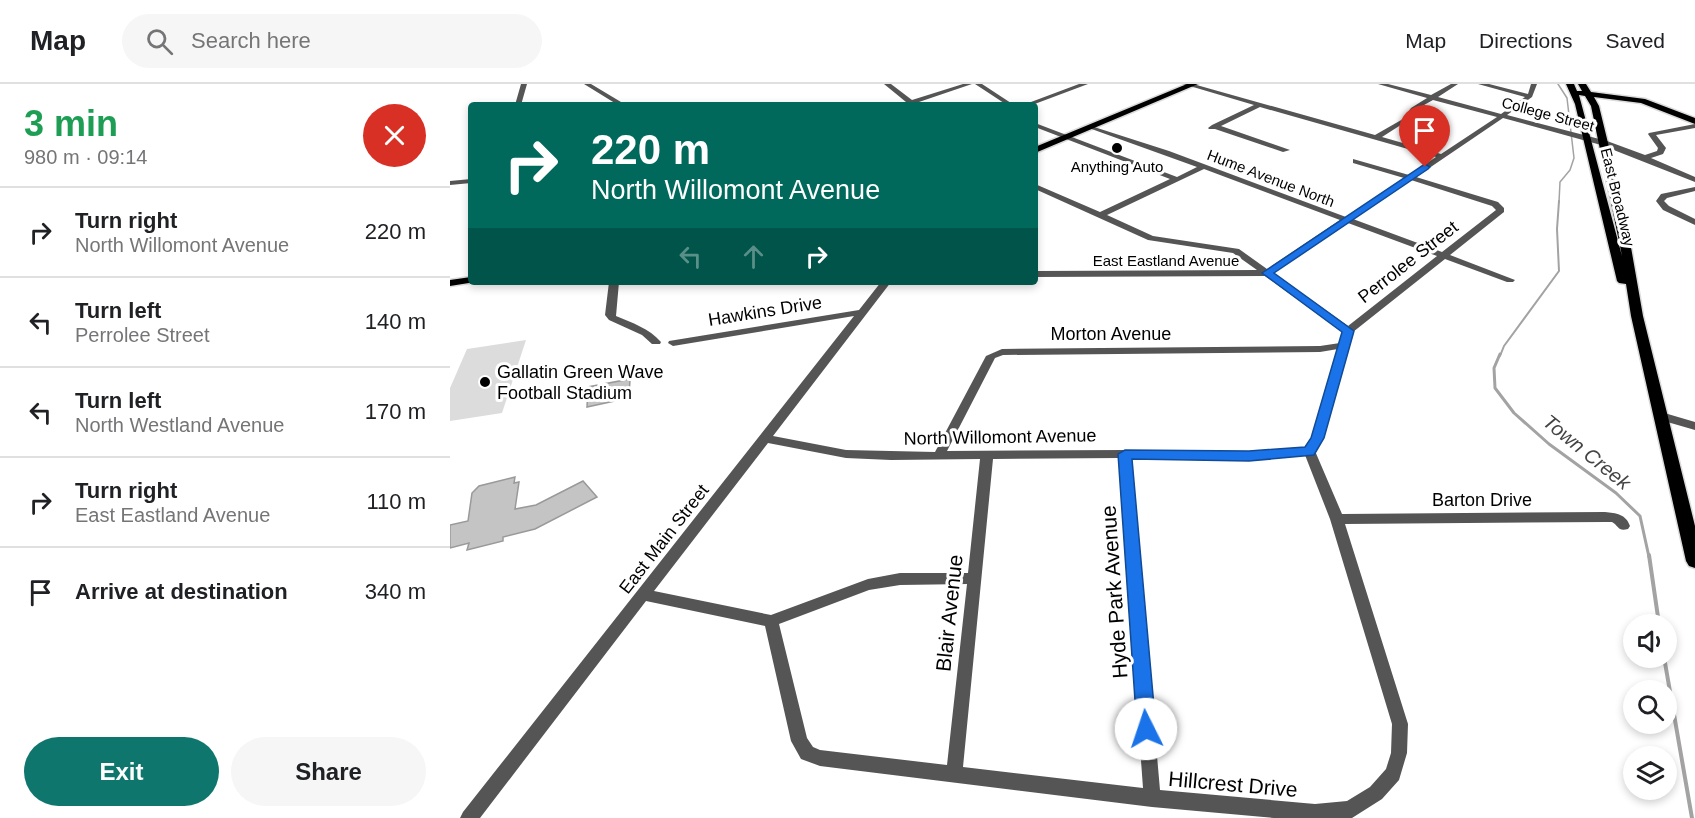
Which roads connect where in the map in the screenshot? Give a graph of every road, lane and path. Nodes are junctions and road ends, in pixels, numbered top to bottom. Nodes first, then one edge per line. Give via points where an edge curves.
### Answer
1 (524, 84) edge
2 (587, 84) edge
3 (887, 84) edge
4 (969, 84) edge
5 (978, 84) edge
6 (1085, 84) edge
7 (1190, 84) edge
8 (1381, 84) edge
9 (1455, 84) edge
10 (1481, 84) edge
11 (1534, 84) edge
12 (1572, 88) edge
13 (1587, 91) edge
14 (1530, 96) junction
15 (1432, 97) junction
16 (519, 102) edge
17 (618, 102) edge
18 (910, 102) edge
19 (919, 102) edge
20 (1006, 102) edge
21 (1034, 102) edge
22 (1259, 105) junction
23 (1502, 116) junction
24 (1695, 121) edge
25 (1038, 126) edge
26 (1695, 126) edge
27 (1089, 127) junction
28 (1375, 138) junction
29 (1067, 139) junction
30 (1587, 139) junction
31 (1604, 143) junction
32 (1038, 149) edge
33 (1286, 150) dead end
34 (1441, 156) junction
35 (1646, 158) junction
36 (1356, 161) dead end
37 (1203, 167) junction
38 (1410, 178) junction
39 (1176, 179) junction
40 (1695, 180) edge
41 (468, 181) edge
42 (450, 183) edge
43 (1038, 187) edge
44 (1695, 189) edge
45 (1101, 215) junction
46 (1346, 221) junction
47 (1695, 222) edge
48 (1443, 256) junction
49 (1267, 273) junction
50 (1038, 274) edge
51 (468, 280) edge
52 (1510, 280) dead end
53 (450, 283) edge
54 (614, 285) edge
55 (884, 285) edge
56 (1634, 309) junction
57 (860, 316) junction
58 (1348, 331) junction
59 (656, 342) dead end
60 (1342, 345) junction
61 (674, 346) dead end
62 (1661, 416) junction
63 (1695, 426) edge
64 (763, 438) junction
65 (1310, 452) junction
66 (1125, 454) junction
67 (939, 455) junction
68 (987, 455) junction
69 (1337, 519) junction
70 (1623, 526) dead end
71 (1695, 561) edge
72 (974, 578) junction
73 (644, 595) junction
74 (771, 621) junction
75 (954, 775) junction
76 (1152, 798) junction
77 (469, 818) edge

1 - 16 street
2 - 17 street
3 - 18 street
4 - 19 street
5 - 20 street
6 - 21 street
7 - 22 street
7 - 27 main road
8 - 15 street, College Street
9 - 15 street
10 - 14 street
11 - 14 street
12 - 13 main road
12 - 30 main road, East Broadway
13 - 24 main road via 1647,103
13 - 31 main road, East Broadway
14 - 23 street
15 - 23 street, College Street
15 - 28 street
22 - 28 street
22 - 33 street via 1212,127
23 - 30 street, College Street
23 - 34 street
25 - 29 street
26 - 35 street via 1651,134 1662,148 1660,153
27 - 29 main road
27 - 37 street, Hume Avenue North
28 - 34 street
29 - 32 main road
29 - 39 street
30 - 31 street, College Street
30 - 56 main road, East Broadway via 1604,212
31 - 35 street, College Street
31 - 56 main road, East Broadway via 1623,230
34 - 38 street
35 - 40 street, College Street
36 - 38 street
37 - 39 street
37 - 46 street, Hume Avenue North
38 - 46 street
38 - 48 street, Perrolee Street via 1499,206 1501,210
39 - 45 street
41 - 42 street
43 - 45 street
44 - 47 street via 1664,196 1660,201
45 - 49 street via 1151,238 1236,251
46 - 48 street, Hume Avenue North
46 - 49 street
48 - 52 street, Hume Avenue North
48 - 58 street, Perrolee Street
49 - 50 street, East Eastland Avenue
49 - 58 street
51 - 53 main road
54 - 59 street via 612,318 646,333
55 - 57 street, East Main Street
56 - 62 main road, East Broadway
57 - 61 street, Hawkins Drive
57 - 64 street, East Main Street
58 - 60 street, Perrolee Street
60 - 65 street, Perrolee Street
60 - 67 street, Morton Avenue via 1320,349 1002,352 991,356
62 - 63 street
62 - 71 main road, East Broadway
64 - 67 street, North Willomont Avenue via 846,454
64 - 73 street, East Main Street
65 - 66 street, North Willomont Avenue via 1249,456
65 - 69 street, Hillcrest Drive
66 - 68 street, North Willomont Avenue
66 - 76 street, Hyde Park Avenue
67 - 68 street, North Willomont Avenue
68 - 72 street, Blair Avenue
69 - 70 street, Barton Drive via 1605,517 1615,518
69 - 76 street, Hillcrest Drive via 1400,724 1392,774 1376,793 1350,810 1314,813
72 - 74 street via 879,583
72 - 75 street, Blair Avenue
73 - 74 street
73 - 77 street, East Main Street
74 - 75 street, Hillcrest Drive via 799,741 807,753 820,758
75 - 76 street, Hillcrest Drive

